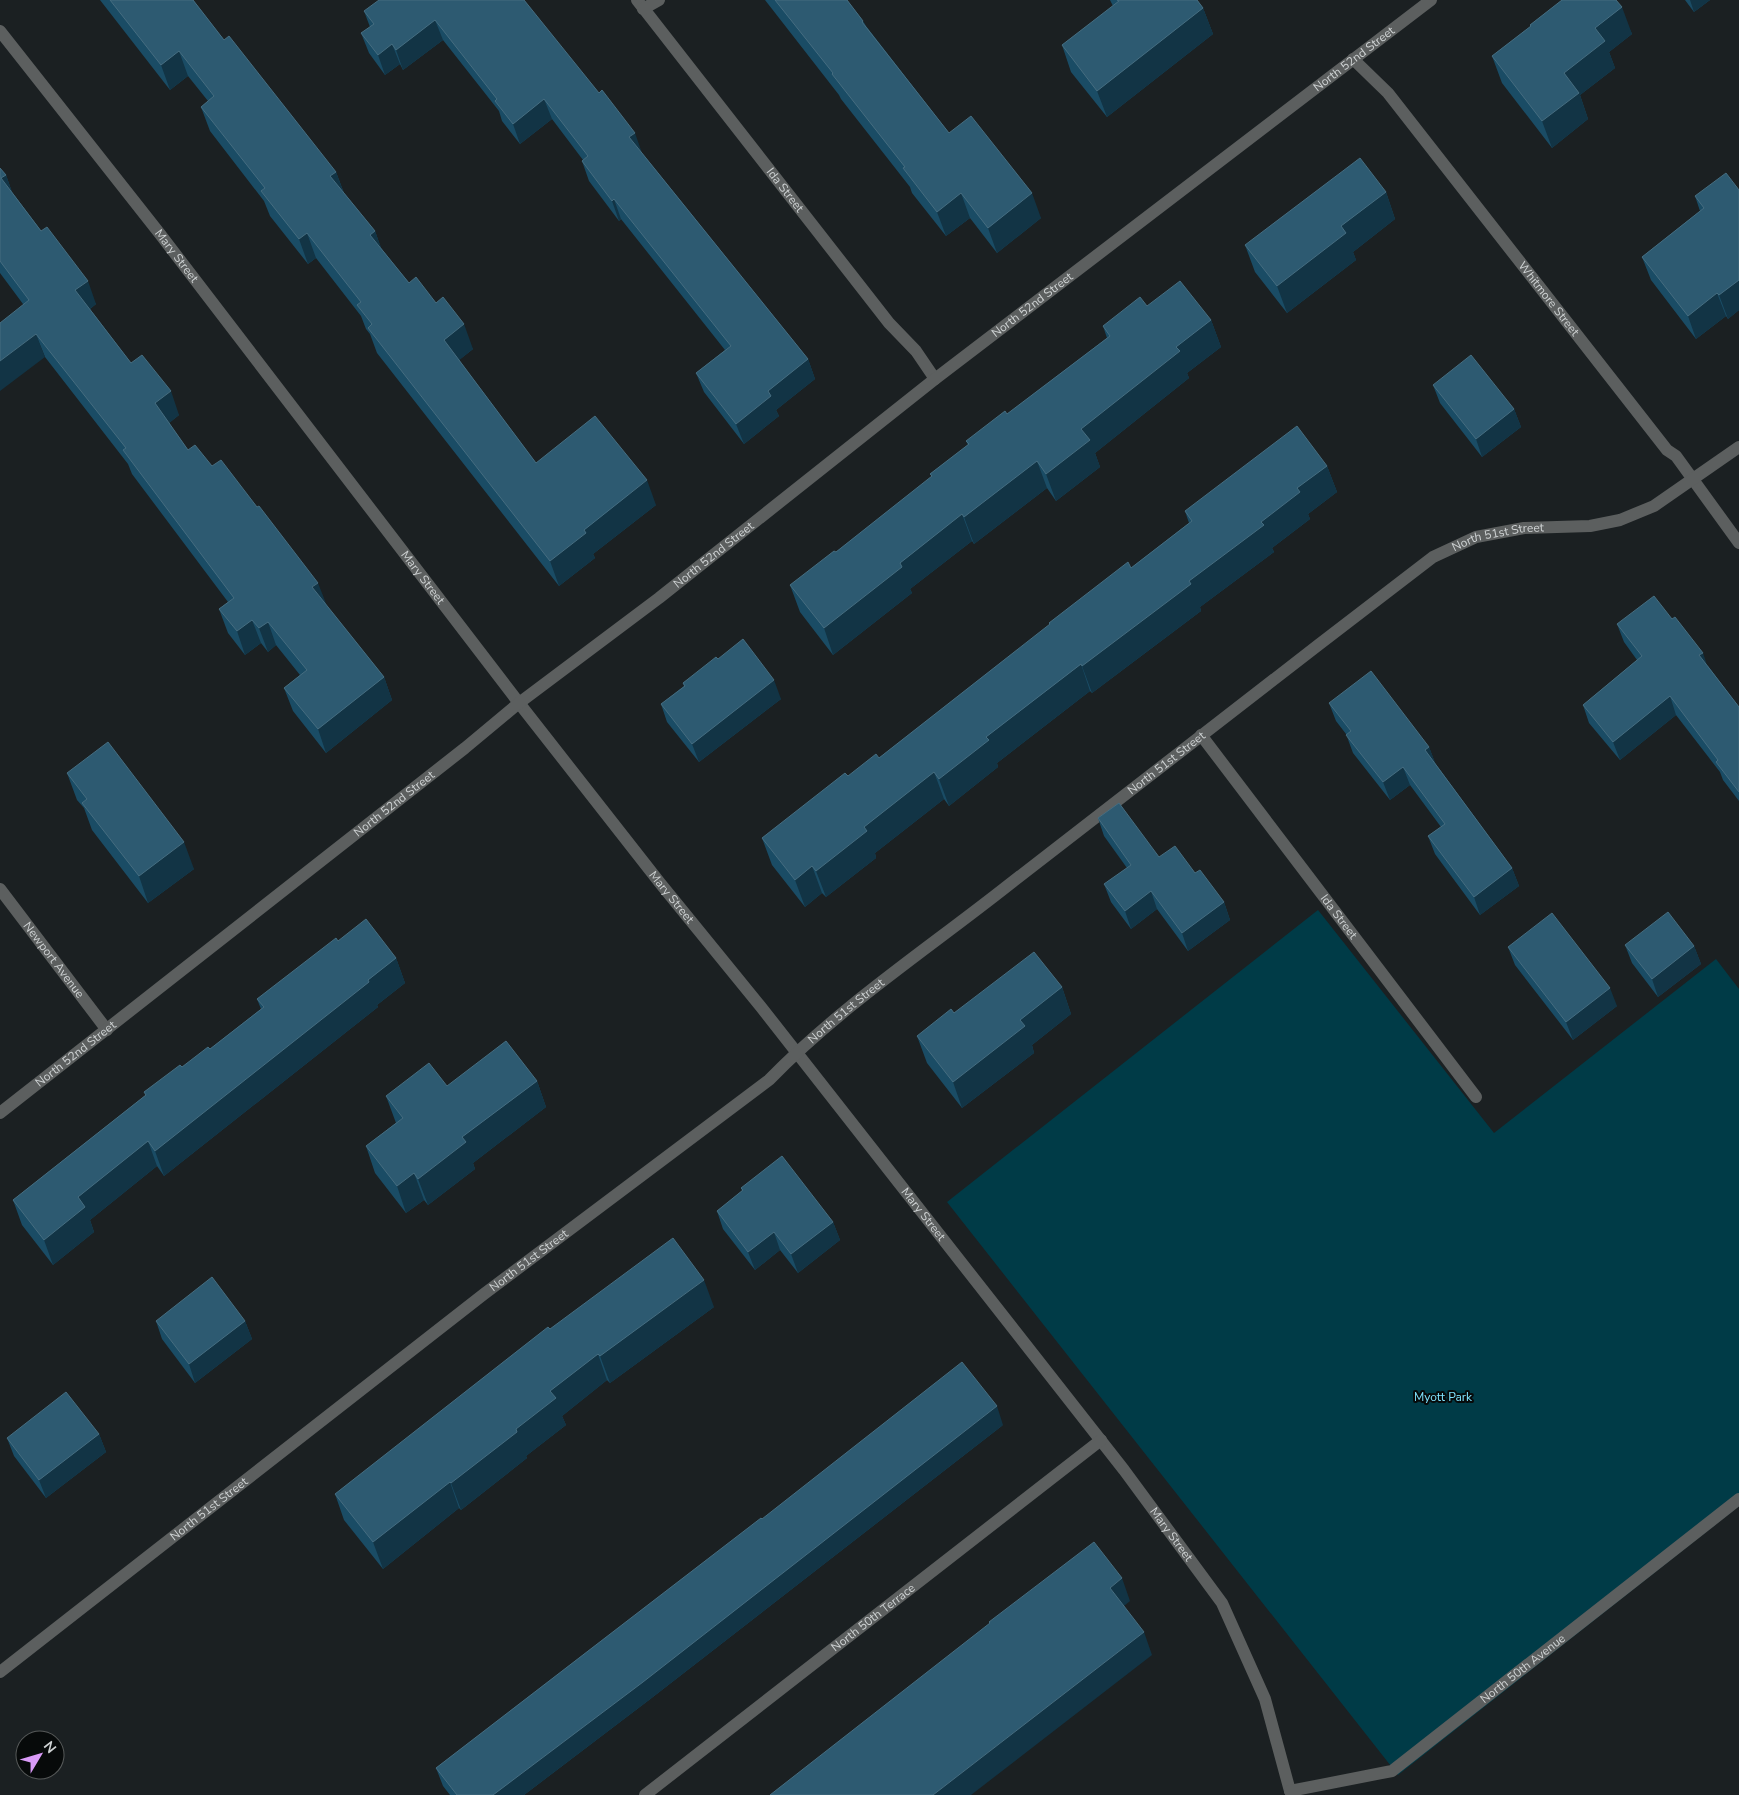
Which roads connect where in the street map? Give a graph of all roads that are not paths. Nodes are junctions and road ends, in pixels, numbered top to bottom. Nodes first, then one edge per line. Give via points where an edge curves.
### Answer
1 (659, 0) edge
2 (1431, 0) edge
3 (640, 4) edge
4 (0, 31) edge
5 (1353, 60) junction
6 (935, 379) junction
7 (1739, 447) edge
8 (1693, 479) junction
9 (1739, 543) edge
10 (519, 703) junction
11 (1201, 735) junction
12 (0, 889) edge
13 (107, 1030) junction
14 (796, 1052) junction
15 (1476, 1096) dead end
16 (0, 1113) edge
17 (1101, 1440) junction
18 (1739, 1498) edge
19 (0, 1672) edge
20 (1289, 1793) edge
21 (646, 1795) edge

1 - 3 street
2 - 5 street, North 52nd Street
3 - 6 street, Ida Street
4 - 10 street, Mary Street
5 - 6 street, North 52nd Street
5 - 8 street, Whitmore Street via 1388,93
6 - 10 street, North 52nd Street via 667,592
7 - 8 street, North 51st Street
8 - 9 street, Whitmore Street
8 - 11 street, North 51st Street via 1654,506 1620,520 1590,526 1524,528 1476,537 1433,557
10 - 13 street, North 52nd Street
10 - 14 street, Mary Street
11 - 14 street, North 51st Street via 908,961
11 - 15 street, Ida Street
12 - 13 street, Newport Avenue
13 - 16 street, North 52nd Street
14 - 17 street, Mary Street
14 - 19 street, North 51st Street via 769,1080 484,1294
17 - 20 street, Mary Street via 1222,1603 1265,1699
17 - 21 street, North 50th Terrace
18 - 20 street, North 50th Avenue via 1392,1771

